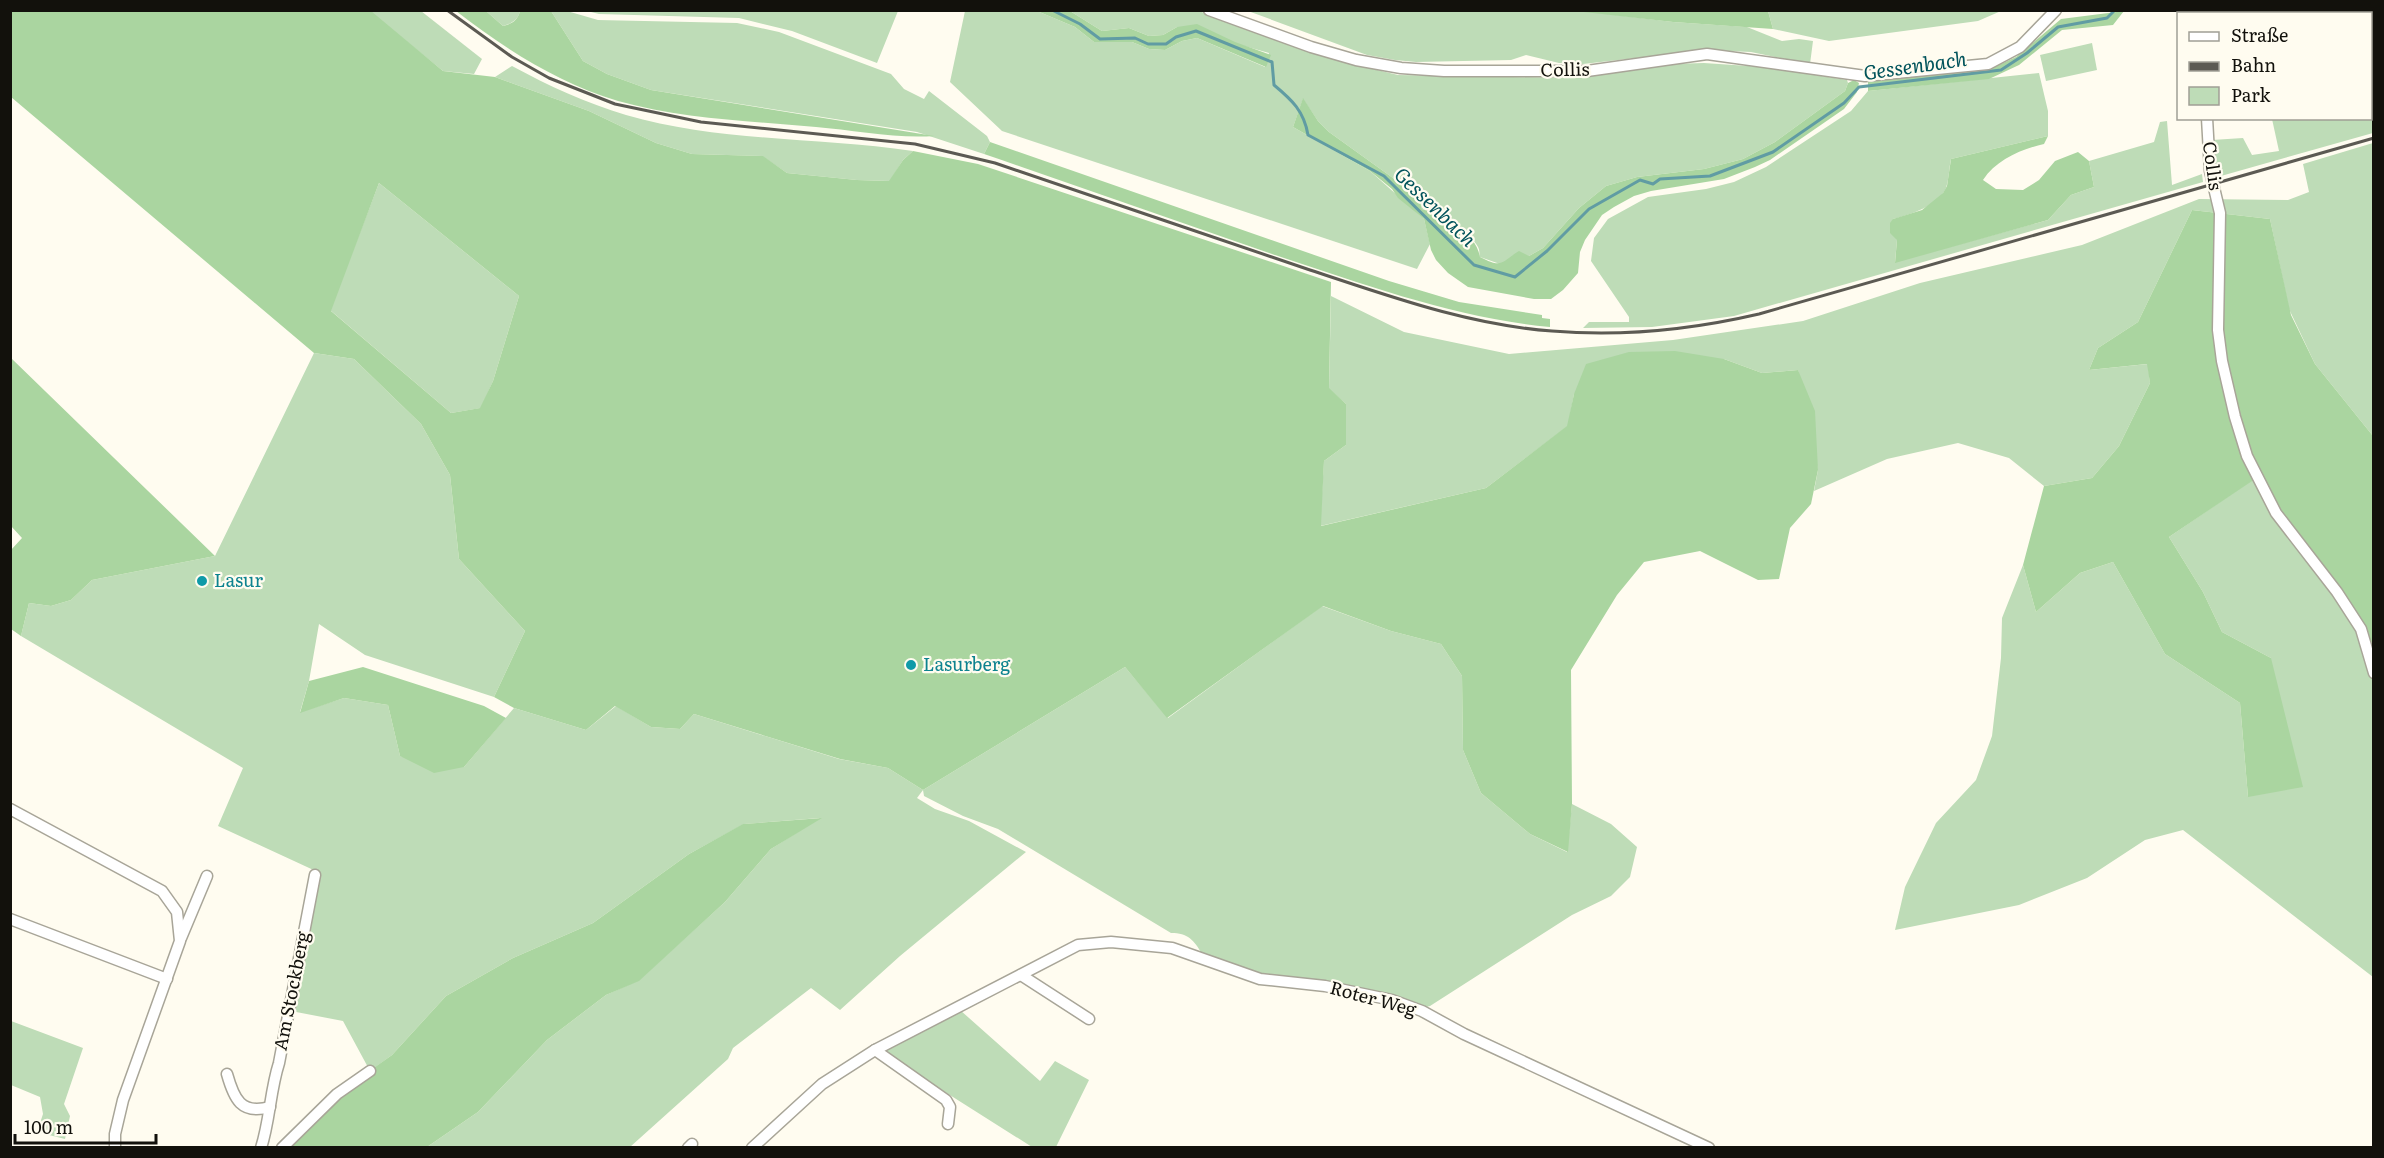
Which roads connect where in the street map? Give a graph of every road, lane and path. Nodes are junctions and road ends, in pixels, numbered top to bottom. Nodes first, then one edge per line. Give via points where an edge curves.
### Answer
1 (1209, 10) edge
2 (2056, 10) edge
3 (2207, 120) edge
4 (2373, 673) edge
5 (10, 809) edge
6 (315, 875) dead end
7 (207, 876) dead end
8 (10, 919) edge
9 (180, 941) junction
10 (1021, 975) junction
11 (167, 979) junction
12 (1089, 1019) dead end
13 (875, 1050) junction
14 (370, 1071) dead end
15 (226, 1074) dead end
16 (270, 1107) junction
17 (948, 1124) dead end
18 (115, 1148) edge
19 (261, 1148) edge
20 (282, 1148) edge
21 (752, 1148) edge
22 (1709, 1148) edge

1 - 2 street, Collis via 1311,47 1401,68 1587,71 1707,54 1865,76 1988,64 2020,47
3 - 4 street, Collis via 2210,171 2220,213 2218,330 2235,417 2244,447 2276,513 2361,629
5 - 9 street via 162,891 177,912
6 - 16 street, Am Stockberg
7 - 9 street
8 - 11 street
9 - 11 street
10 - 12 street
10 - 13 street, Roter Weg
10 - 22 street, Roter Weg via 1078,945 1111,942 1172,948 1260,979 1324,986 1392,1000
11 - 18 street via 123,1100
13 - 17 street via 946,1100 950,1107
13 - 21 street, Roter Weg via 822,1084
14 - 20 street via 337,1094
15 - 16 street via 242,1106
16 - 19 street, Am Stockberg

